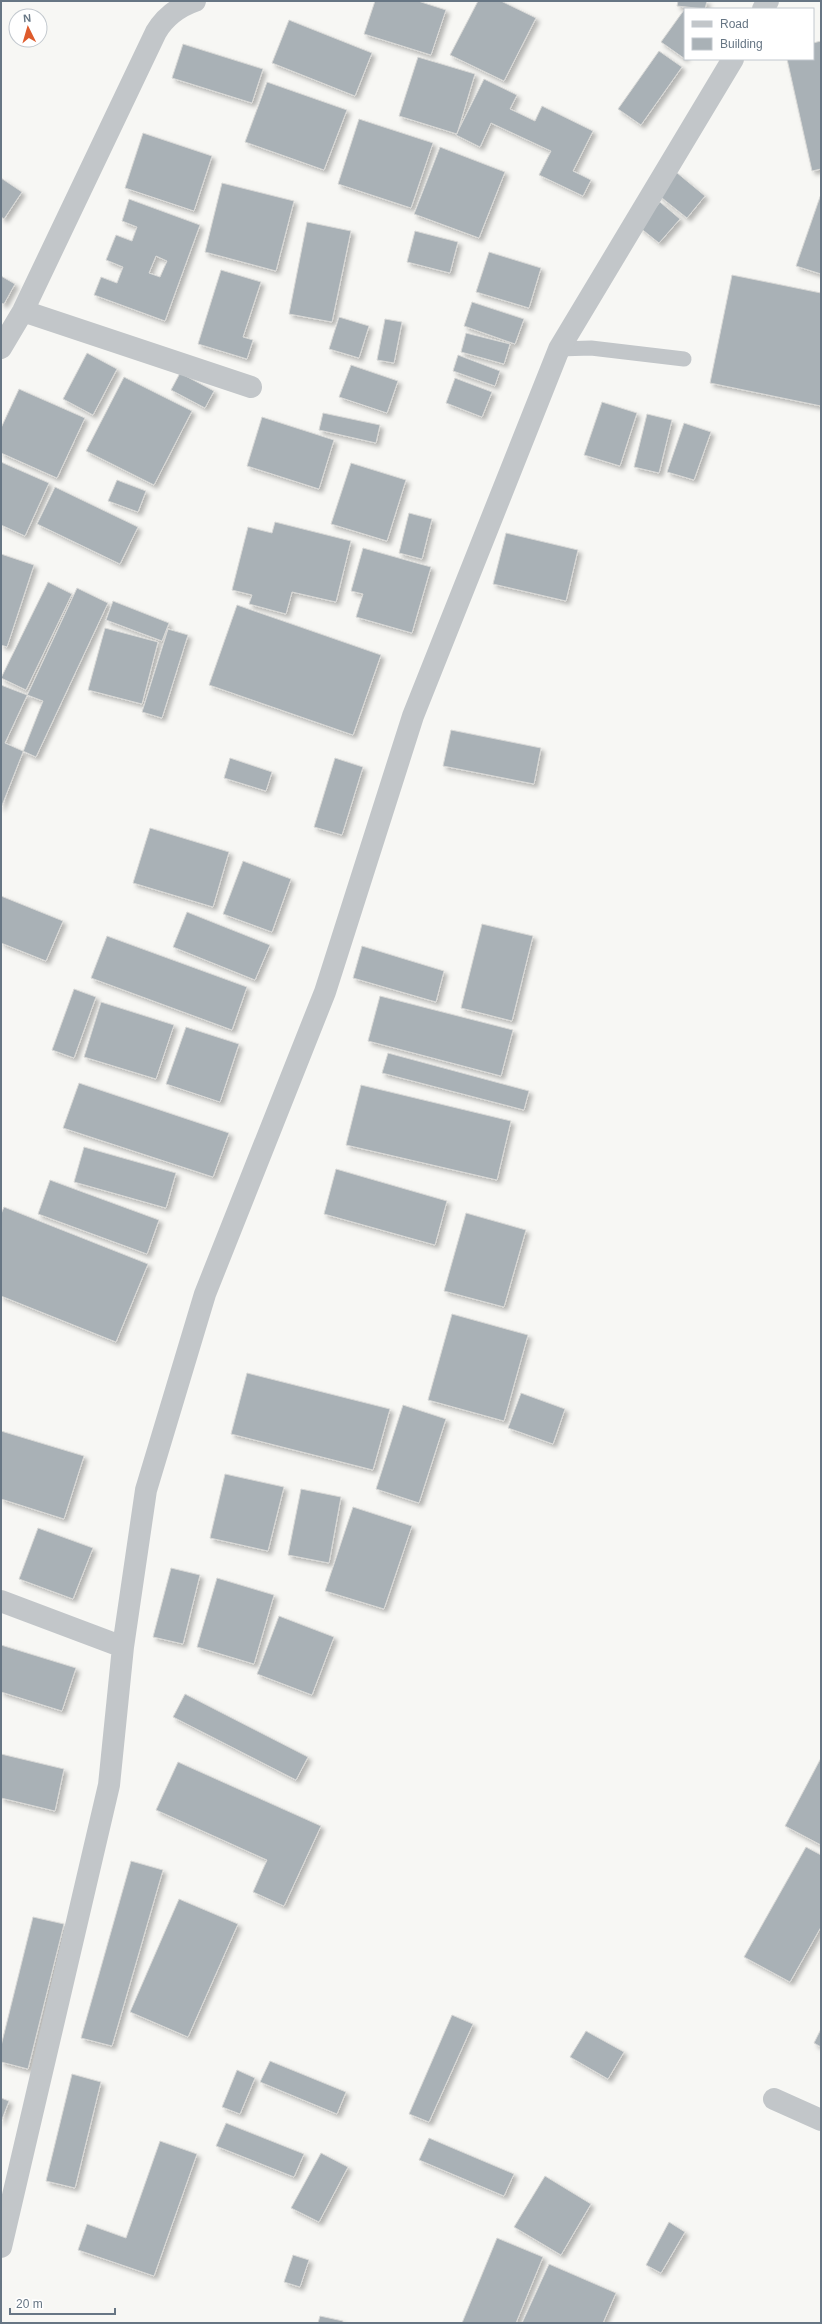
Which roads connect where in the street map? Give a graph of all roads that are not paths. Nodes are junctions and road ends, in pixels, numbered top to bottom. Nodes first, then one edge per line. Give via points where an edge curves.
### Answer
1 (195, 1) edge
2 (732, 60) edge
3 (23, 311) junction
4 (1, 348) edge
5 (559, 349) junction
6 (684, 359) dead end
7 (251, 387) dead end
8 (1, 1601) edge
9 (123, 1647) junction
10 (774, 2099) dead end
11 (821, 2120) edge
12 (1, 2247) edge

1 - 3 street via 180,7 168,16 156,32
2 - 5 street
3 - 4 street
3 - 7 street
5 - 6 lane via 591,348
5 - 9 street via 413,716 325,992 205,1294 146,1490
8 - 9 street
9 - 12 street via 109,1785
10 - 11 street

